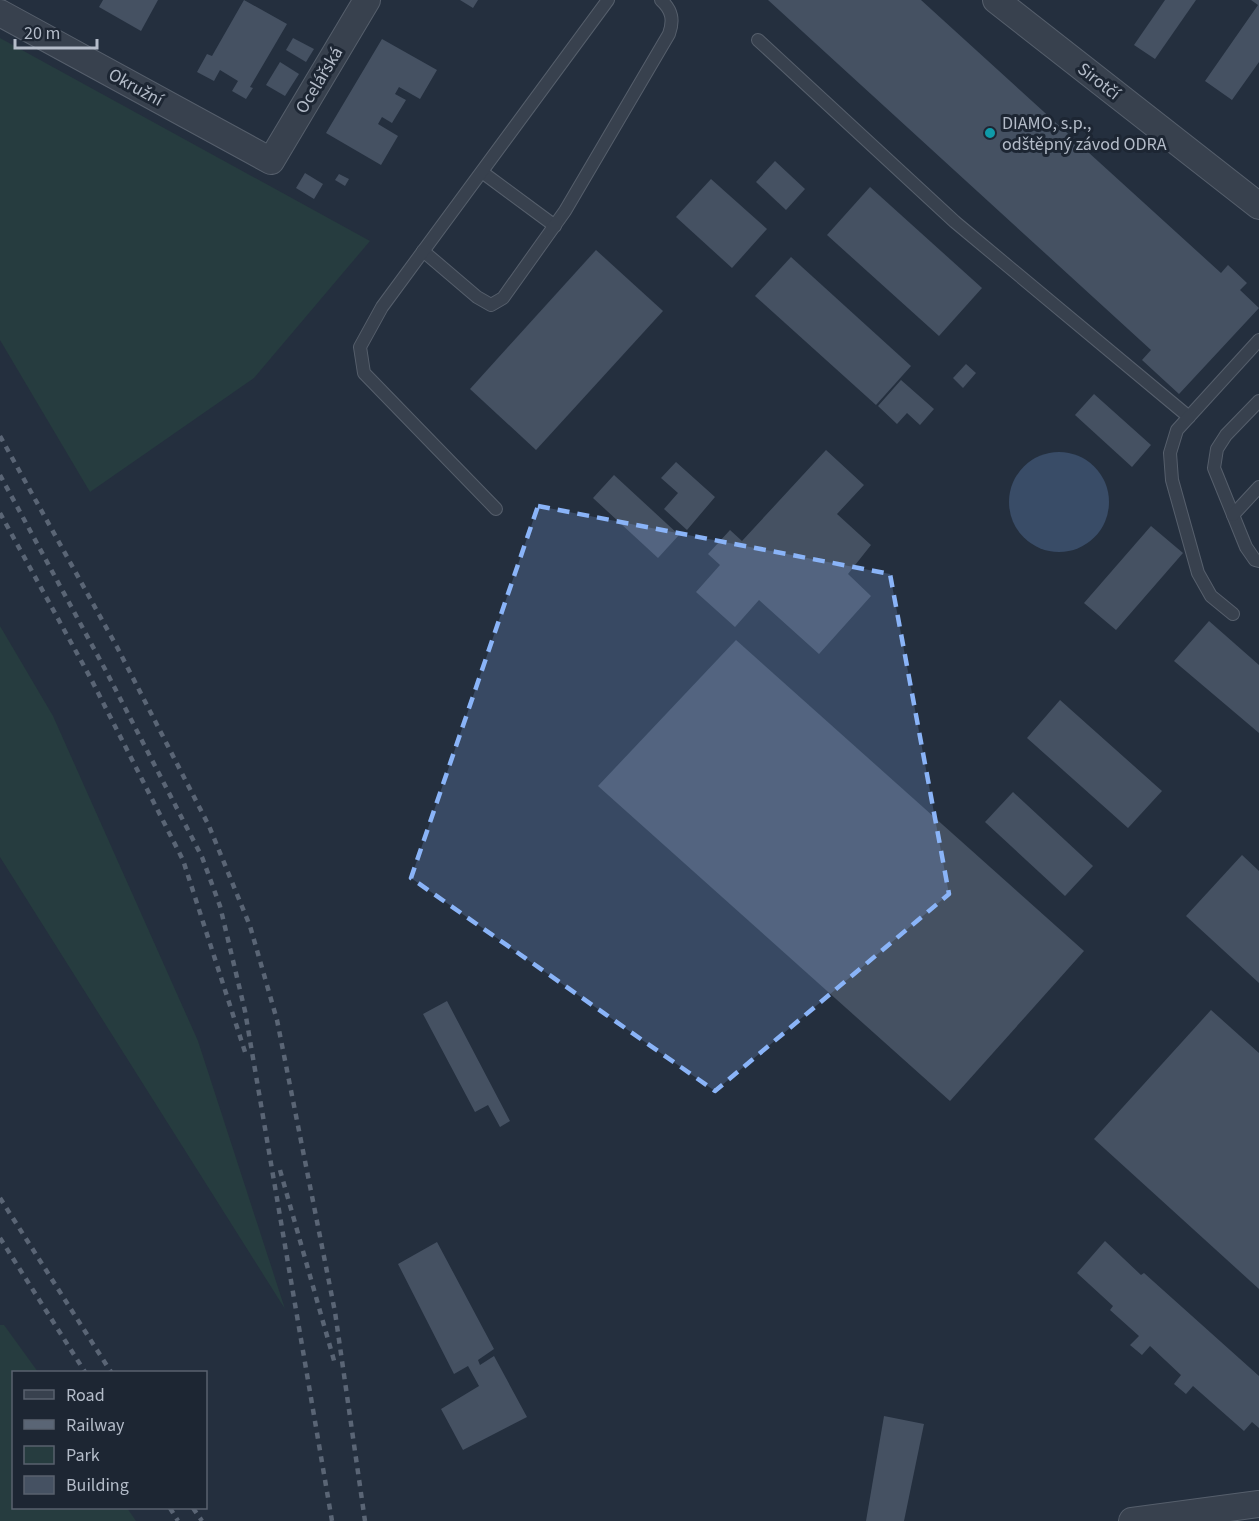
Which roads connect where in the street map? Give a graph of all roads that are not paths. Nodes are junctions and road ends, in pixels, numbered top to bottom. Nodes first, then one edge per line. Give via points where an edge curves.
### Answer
1 (367, 0) edge
2 (608, 0) edge
3 (661, 0) edge
4 (996, 0) edge
5 (0, 13) edge
6 (758, 40) dead end
7 (271, 161) joint
8 (482, 172) junction
9 (1259, 206) edge
10 (555, 226) junction
11 (423, 251) junction
12 (1259, 340) edge
13 (1259, 401) edge
14 (1189, 417) junction
15 (1259, 487) edge
16 (496, 509) dead end
17 (1233, 515) junction
18 (1259, 561) edge
19 (1233, 615) dead end
20 (1259, 1504) edge
21 (1132, 1521) edge

1 - 7 street, Ocelářská
2 - 8 lane
3 - 10 lane via 671,13 669,34
4 - 9 street, Sirotčí
5 - 7 street, Okružní
6 - 14 lane via 955,222
8 - 10 lane
8 - 11 lane
10 - 11 lane via 503,298 491,305
11 - 16 lane via 382,307 360,347 364,373
12 - 14 lane
13 - 17 lane via 1217,449 1214,468
14 - 19 lane via 1177,430 1170,453 1172,480 1201,581
15 - 17 lane
17 - 18 lane via 1246,547
20 - 21 street

